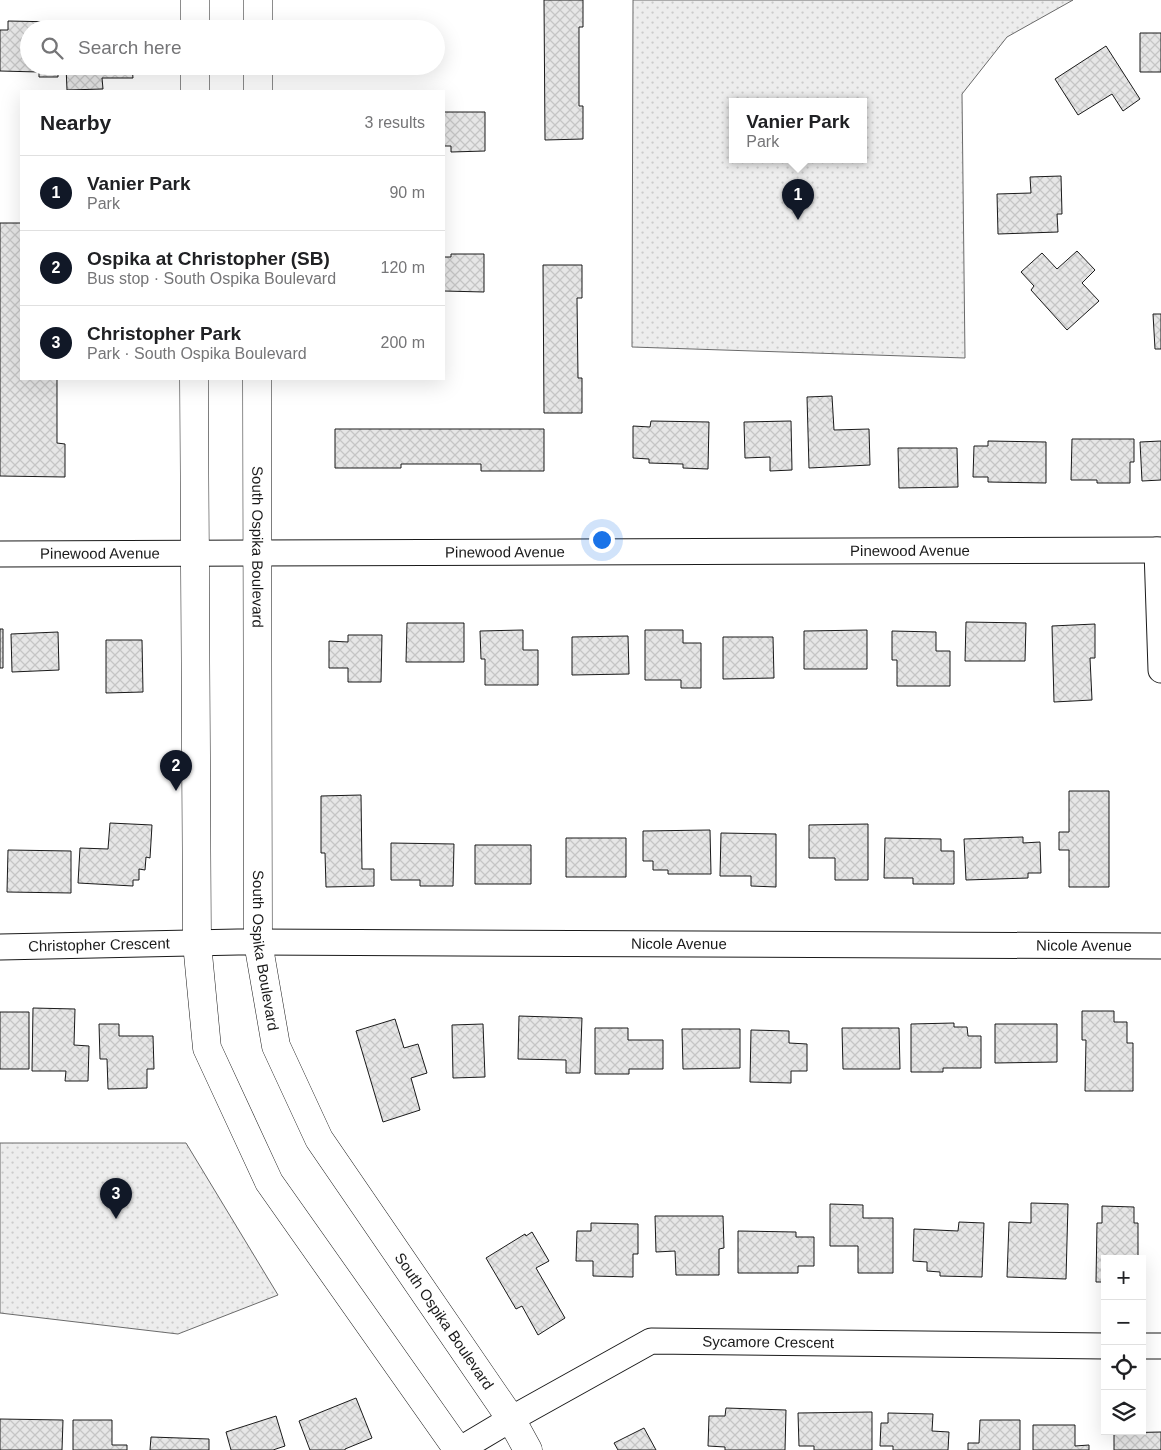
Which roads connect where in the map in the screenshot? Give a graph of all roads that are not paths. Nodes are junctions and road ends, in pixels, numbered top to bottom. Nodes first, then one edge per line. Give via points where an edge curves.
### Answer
1 (195, 0) edge
2 (258, 0) edge
3 (195, 20) edge
4 (258, 20) edge
5 (195, 75) edge
6 (258, 75) edge
7 (195, 90) edge
8 (258, 90) edge
9 (194, 380) edge
10 (257, 380) edge
11 (1159, 550) edge
12 (194, 553) junction
13 (256, 553) junction
14 (0, 554) edge
15 (1161, 670) edge
16 (258, 942) junction
17 (197, 943) junction
18 (1161, 946) edge
19 (0, 947) edge
20 (1101, 1346) edge
21 (1146, 1346) edge
22 (1161, 1346) edge
23 (511, 1419) junction
24 (459, 1450) edge
25 (528, 1450) edge

1 - 3 main road
2 - 4 main road
5 - 7 main road
6 - 8 main road
9 - 12 main road
10 - 13 main road, South Ospika Boulevard
11 - 13 street, Pinewood Avenue
11 - 15 street
12 - 13 street, Pinewood Avenue
12 - 14 street, Pinewood Avenue
12 - 17 main road
13 - 16 main road, South Ospika Boulevard
16 - 17 street, Nicole Avenue
16 - 18 street, Nicole Avenue
16 - 23 main road, South Ospika Boulevard via 276,1046 319,1139
17 - 19 street, Christopher Crescent
17 - 24 main road via 207,1048 269,1182
20 - 23 street, Sycamore Crescent via 651,1341
21 - 22 street
23 - 24 street, Sycamore Crescent
23 - 25 main road, South Ospika Boulevard

